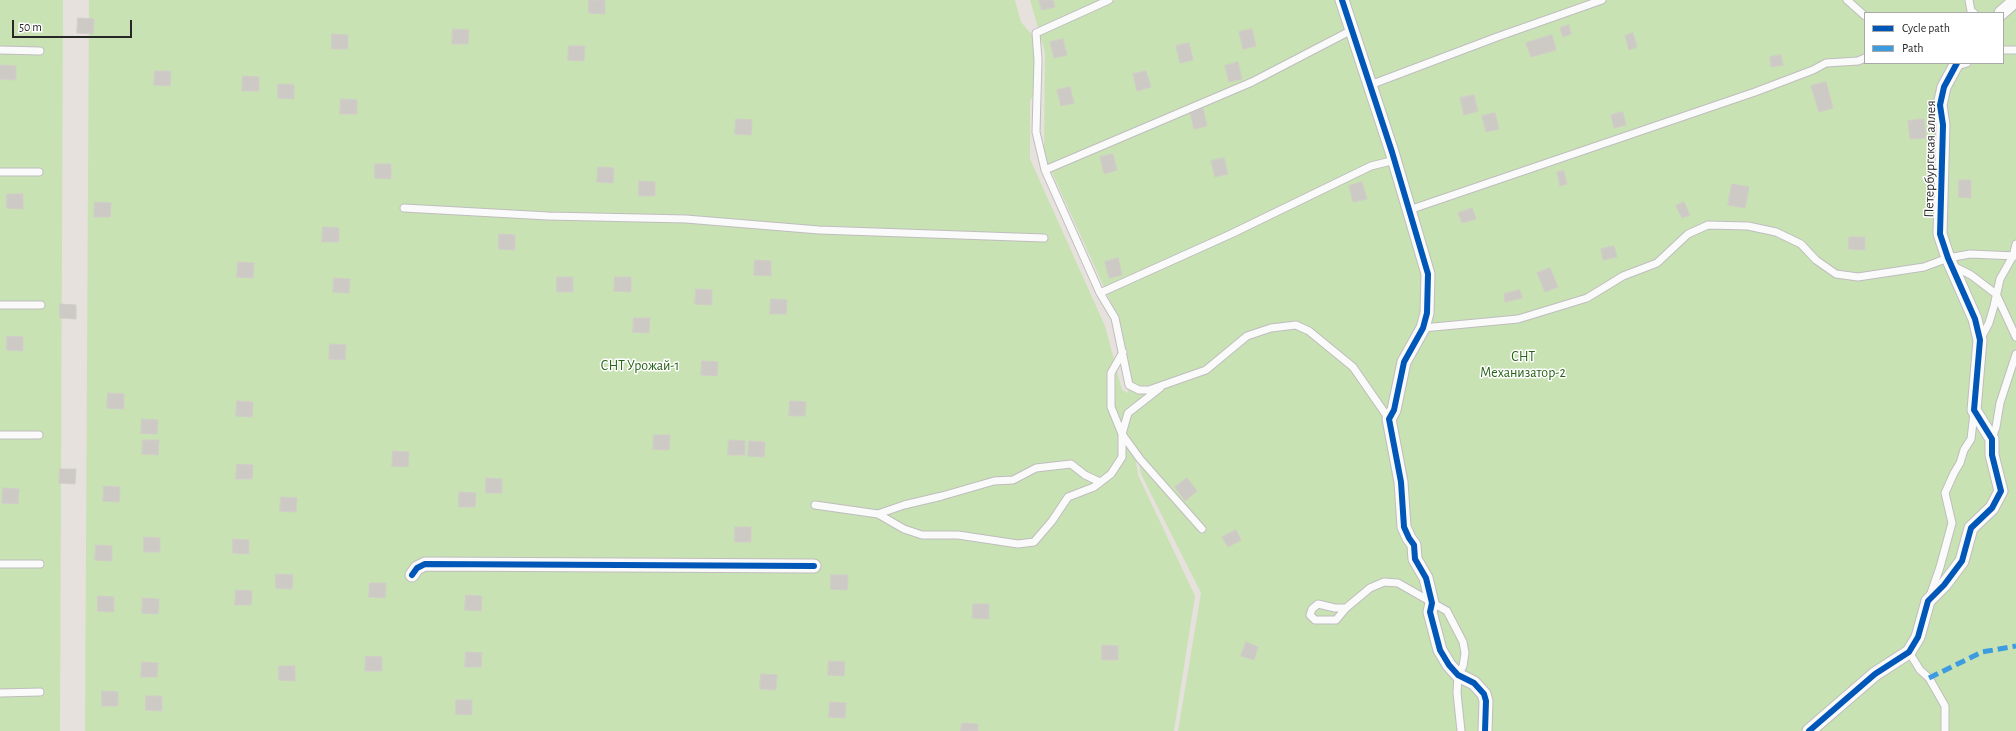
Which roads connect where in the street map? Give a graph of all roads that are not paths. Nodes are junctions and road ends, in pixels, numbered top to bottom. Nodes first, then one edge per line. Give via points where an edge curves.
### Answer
1 (1109, 0) edge
2 (1342, 0) edge
3 (1602, 0) edge
4 (1847, 0) edge
5 (1969, 0) edge
6 (2016, 0) edge
7 (1972, 12) edge
8 (2002, 12) edge
9 (1864, 15) edge
10 (1352, 30) junction
11 (0, 50) edge
12 (2004, 50) edge
13 (2016, 50) edge
14 (40, 51) dead end
15 (1864, 58) edge
16 (1959, 64) edge
17 (1370, 85) junction
18 (1395, 160) junction
19 (1045, 170) junction
20 (0, 172) edge
21 (39, 172) dead end
22 (404, 208) dead end
23 (1409, 210) junction
24 (1044, 238) dead end
25 (2016, 244) edge
26 (2015, 256) edge
27 (1950, 261) junction
28 (1100, 293) junction
29 (1996, 294) junction
30 (0, 305) edge
31 (41, 305) dead end
32 (1423, 328) junction
33 (2016, 337) edge
34 (1980, 340) junction
35 (1123, 352) junction
36 (2016, 354) edge
37 (1164, 384) junction
38 (1974, 410) junction
39 (1389, 419) junction
40 (1122, 434) junction
41 (0, 435) edge
42 (39, 435) dead end
43 (1992, 439) junction
44 (1100, 482) junction
45 (815, 505) dead end
46 (878, 514) junction
47 (1202, 529) dead end
48 (0, 564) edge
49 (40, 564) dead end
50 (814, 566) dead end
51 (412, 575) dead end
52 (1431, 600) junction
53 (1928, 601) junction
54 (1346, 608) dead end
55 (1908, 652) junction
56 (1458, 675) junction
57 (40, 692) dead end
58 (0, 693) edge
59 (1461, 731) edge
60 (1485, 731) edge
61 (1809, 731) edge
62 (1945, 731) edge

1 - 19 lane via 1036,33 1036,132
2 - 10 street
3 - 17 lane
4 - 9 lane
5 - 7 lane
6 - 8 street
10 - 17 street
10 - 19 lane via 1252,82
11 - 14 lane
12 - 13 lane
15 - 23 lane via 1826,63 1755,92
16 - 27 street, Петербургская аллея via 1944,87 1940,105 1943,125 1940,234
17 - 18 street
18 - 23 street
18 - 28 lane via 1371,166 1232,234
19 - 28 lane
20 - 21 lane
22 - 24 lane via 548,216 686,219 819,230
23 - 32 street via 1428,274 1427,313
25 - 26 lane
26 - 27 lane via 1970,254
26 - 29 lane via 2000,279
27 - 29 lane
27 - 32 lane via 1858,277 1836,274 1816,260 1801,244 1776,232 1748,226 1708,225 1688,234 1657,263 1623,276 1587,298 1518,319
27 - 34 street, Петербургская аллея
28 - 35 lane via 1115,318
29 - 33 lane
29 - 34 lane via 1989,323
30 - 31 lane
32 - 39 street via 1404,362 1394,410
34 - 38 street
35 - 37 lane via 1129,385 1139,390 1149,390
35 - 40 lane via 1111,373 1111,407
36 - 43 lane via 2000,403
37 - 39 lane via 1206,370 1247,336 1271,328 1296,325 1309,331 1353,367
37 - 40 lane via 1128,414
38 - 43 street
38 - 53 lane via 1971,438 1945,493 1952,523
39 - 52 street via 1401,482 1404,526 1414,545 1415,558 1426,578
40 - 44 lane via 1122,457 1111,474
40 - 47 lane via 1140,459
41 - 42 lane
43 - 53 street via 1992,455 2001,491 1999,498 1986,515 1971,528 1962,561
44 - 46 lane via 1071,464 1036,468 1013,480 994,481
44 - 46 lane via 1068,497 1052,521 1034,542 1029,543 1018,544 958,535 922,535 904,529
45 - 46 lane
48 - 49 lane
50 - 51 street via 425,564 417,568
52 - 54 lane via 1398,582 1384,582 1370,588
52 - 56 street via 1430,612 1440,650
52 - 56 lane via 1447,611 1464,642 1463,666
53 - 55 street via 1918,637
55 - 61 street via 1875,674
55 - 62 lane via 1929,678 1945,706
56 - 59 lane
56 - 60 street via 1474,683 1484,694
57 - 58 lane

